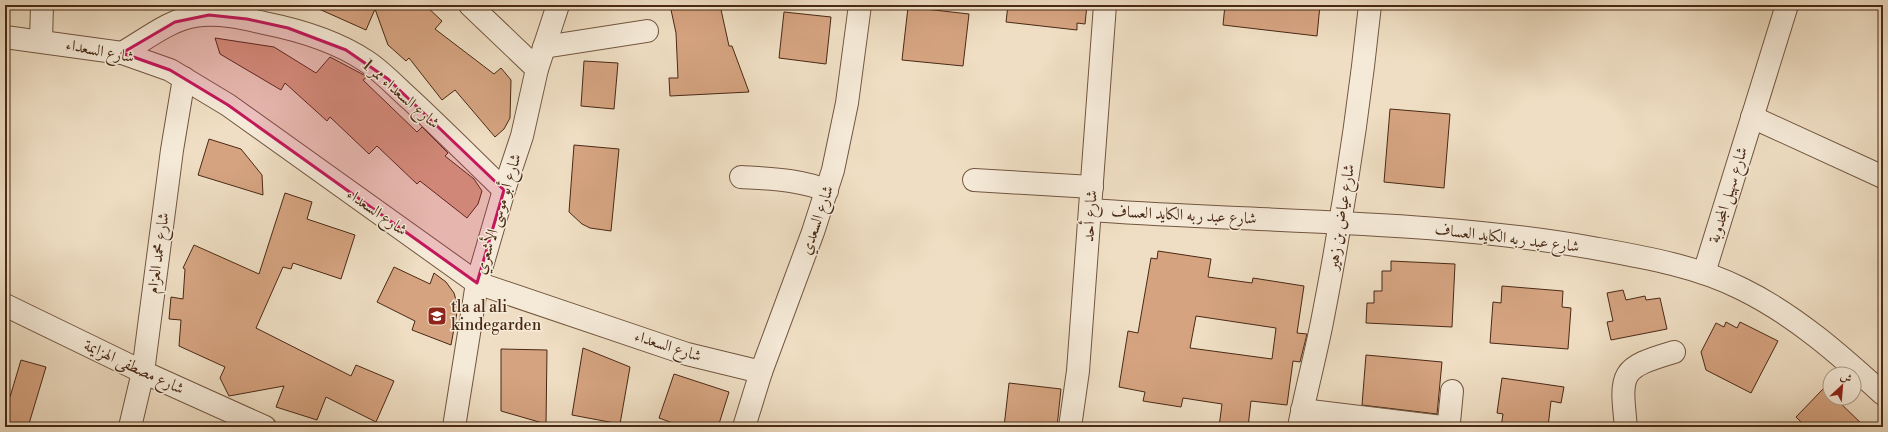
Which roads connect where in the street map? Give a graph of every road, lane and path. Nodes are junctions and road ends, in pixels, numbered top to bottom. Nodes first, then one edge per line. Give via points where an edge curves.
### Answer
1 (42, 5) edge
2 (470, 5) edge
3 (558, 5) edge
4 (860, 5) edge
5 (1105, 5) edge
6 (1370, 5) edge
7 (1787, 5) edge
8 (647, 31) dead end
9 (41, 40) junction
10 (7, 42) edge
11 (544, 47) junction
12 (122, 53) junction
13 (537, 70) junction
14 (184, 78) junction
15 (1752, 117) junction
16 (741, 177) dead end
17 (1883, 177) edge
18 (974, 180) dead end
19 (1092, 187) junction
20 (504, 190) junction
21 (827, 191) junction
22 (1090, 210) junction
23 (1341, 222) junction
24 (1704, 274) junction
25 (477, 283) junction
26 (5, 305) edge
27 (1674, 352) dead end
28 (143, 372) junction
29 (761, 372) junction
30 (1452, 391) dead end
31 (1883, 394) edge
32 (1301, 419) edge
33 (130, 427) edge
34 (265, 427) edge
35 (454, 427) edge
36 (744, 427) edge
37 (1070, 427) edge
38 (1626, 427) edge

1 - 9 street
2 - 13 street
3 - 11 street, شارع أبو موسى الأشعري
4 - 21 street, شارع السعدي via 847,103 834,170
5 - 19 street, شارع أحد
6 - 23 street, شارع عياض بن زهير
7 - 15 street, شارع سهيل المجدوبة
8 - 11 street
9 - 10 street, شارع السعداء
9 - 12 street, شارع السعداء
11 - 13 street, شارع أبو موسى الأشعري
12 - 14 street, شارع السعداء via 158,65
12 - 20 street, شارع السعداء ممر 1 via 175,22 194,16 247,18 316,37 366,61
13 - 20 street, شارع أبو موسى الأشعري via 522,136
14 - 25 street, شارع السعداء via 228,105
14 - 28 street, شارع محمد العزام via 154,274
15 - 17 street
15 - 24 street, شارع سهيل المجدوبة
16 - 21 street via 808,184
18 - 19 street
19 - 22 street, شارع أحد
20 - 25 street, شارع أبو موسى الأشعري
21 - 29 street, شارع السعدي
22 - 23 street, شارع عبد ربه الكايد العساف
22 - 37 street, شارع أحد via 1078,371
23 - 24 street, شارع عبد ربه الكايد العساف via 1555,241 1642,257
23 - 32 street, شارع عياض بن زهير via 1320,336
24 - 31 street, شارع عبد ربه الكايد العساف via 1741,288 1807,328
25 - 29 street, شارع السعداء via 687,354
25 - 35 street, شارع أبو موسى الأشعري
26 - 28 street, شارع مصطفى الهزايمة
27 - 38 street via 1644,361 1634,367 1626,377 1622,391
28 - 33 street, شارع محمد العزام
28 - 34 street, شارع مصطفى الهزايمة
29 - 36 street, شارع السعدي
30 - 32 street via 1449,422 1442,427

